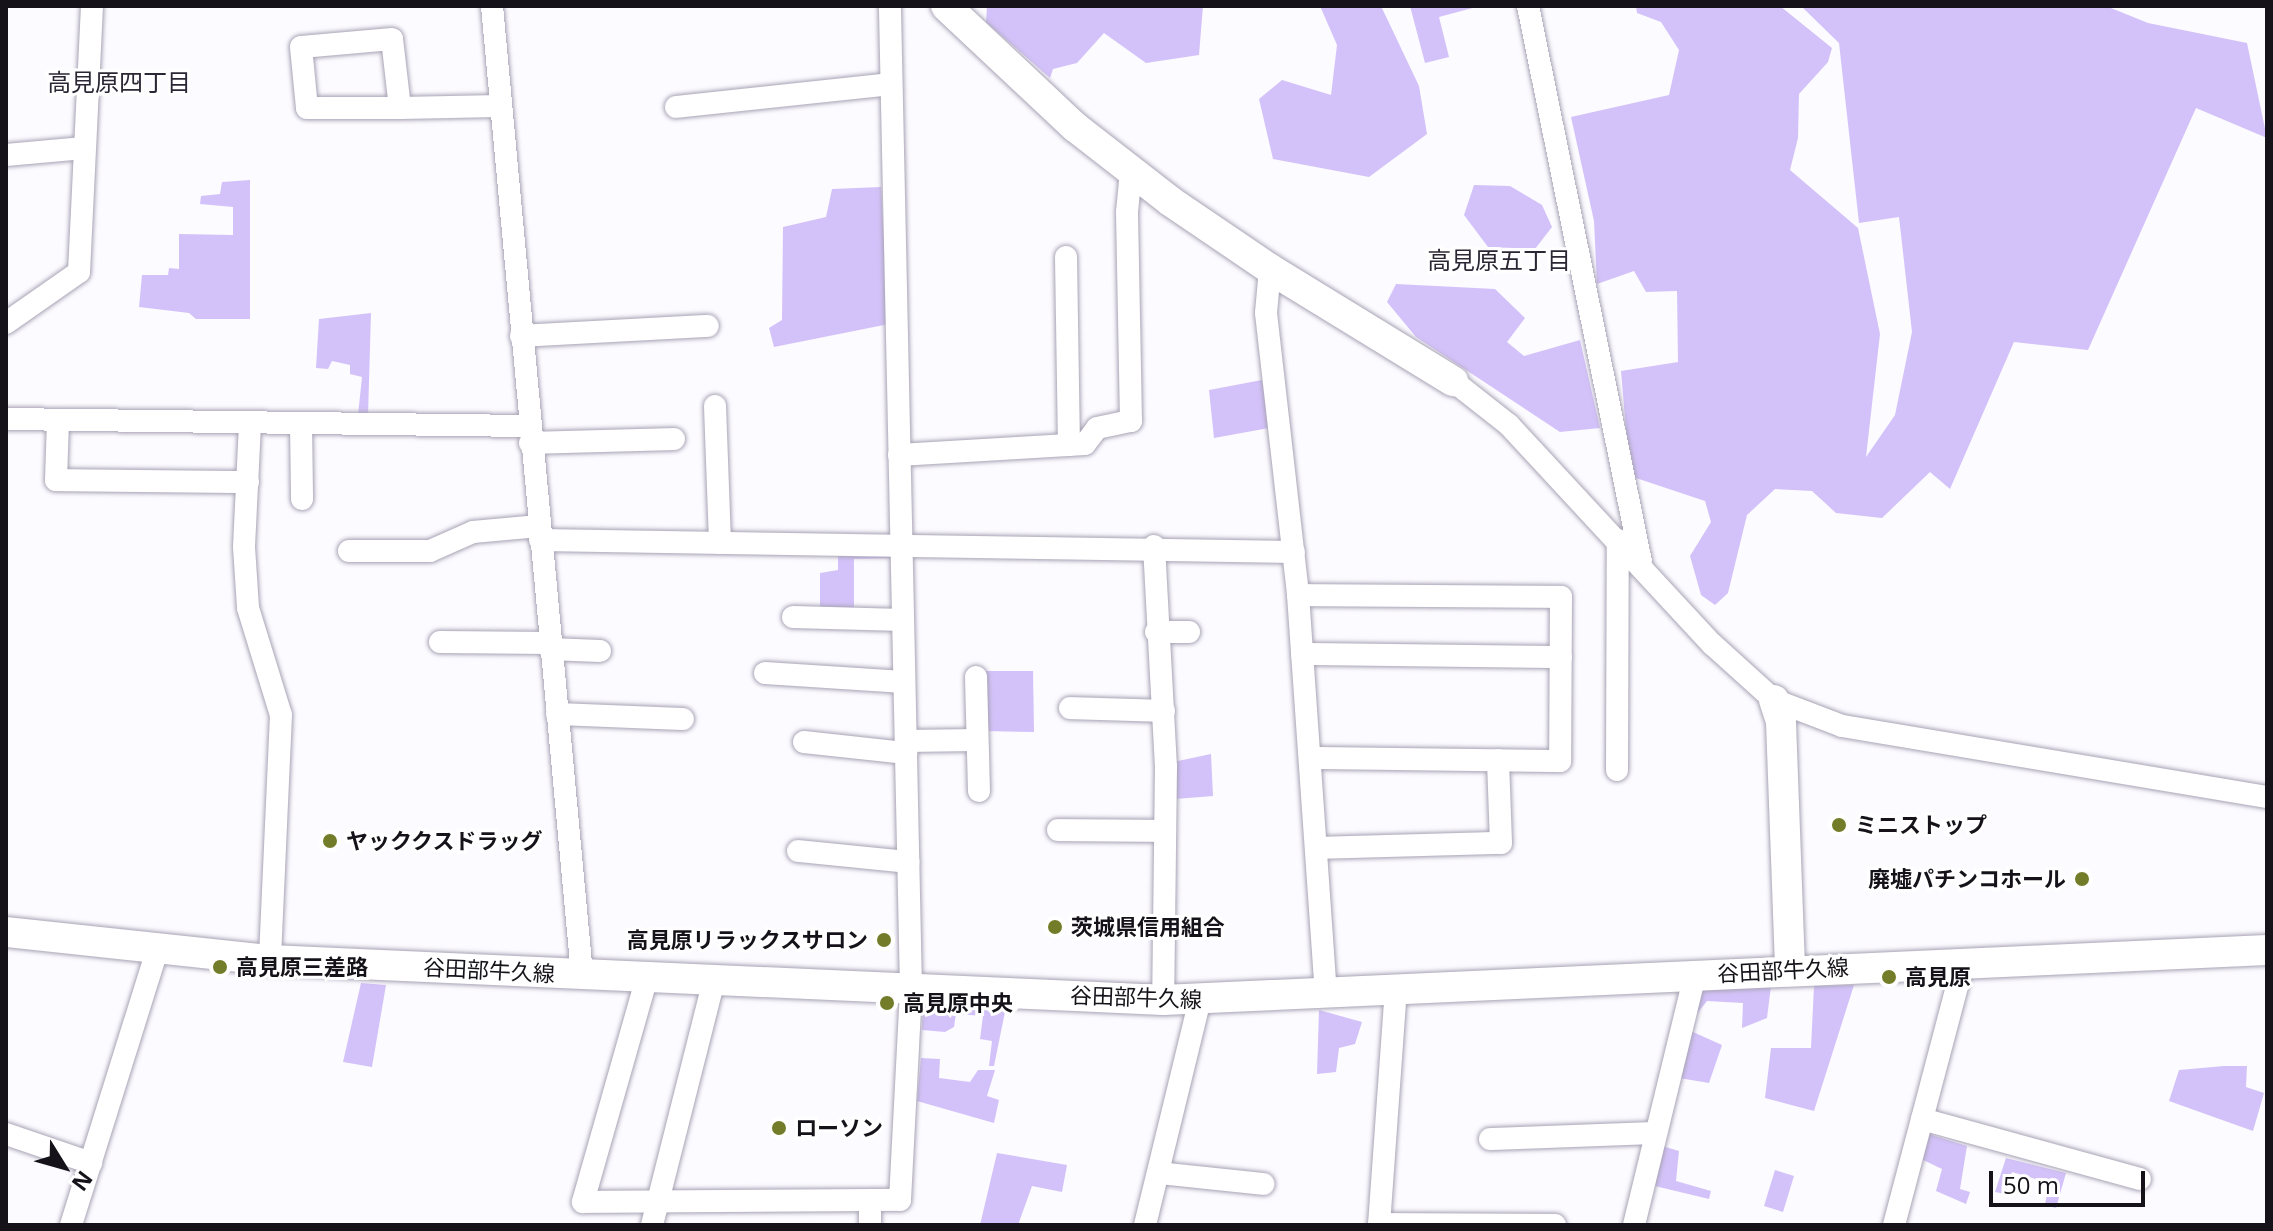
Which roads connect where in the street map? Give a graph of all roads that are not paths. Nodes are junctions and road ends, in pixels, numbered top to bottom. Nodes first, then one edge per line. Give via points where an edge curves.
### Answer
1 (92, 6) edge
2 (492, 6) edge
3 (890, 6) edge
4 (946, 6) edge
5 (1528, 6) edge
6 (890, 84) junction
7 (500, 106) junction
8 (676, 107) dead end
9 (400, 108) junction
10 (84, 148) junction
11 (6, 155) edge
12 (1131, 171) junction
13 (1066, 257) dead end
14 (1270, 269) junction
15 (6, 323) edge
16 (708, 326) dead end
17 (521, 336) junction
18 (1453, 381) joint
19 (715, 406) dead end
20 (6, 419) edge
21 (58, 420) junction
22 (301, 423) junction
23 (250, 424) junction
24 (530, 434) junction
25 (674, 439) dead end
26 (1069, 445) junction
27 (899, 455) junction
28 (248, 482) junction
29 (302, 499) dead end
30 (539, 533) junction
31 (1618, 540) junction
32 (901, 542) junction
33 (720, 543) junction
34 (1154, 546) junction
35 (349, 551) dead end
36 (1294, 552) junction
37 (1641, 562) junction
38 (1298, 595) junction
39 (793, 617) dead end
40 (903, 620) junction
41 (1156, 632) junction
42 (1189, 632) dead end
43 (440, 642) dead end
44 (550, 646) junction
45 (600, 651) dead end
46 (1302, 654) junction
47 (1561, 657) junction
48 (765, 673) dead end
49 (976, 677) dead end
50 (904, 682) junction
51 (1774, 700) junction
52 (1070, 708) dead end
53 (1164, 711) junction
54 (557, 714) junction
55 (683, 719) dead end
56 (977, 740) junction
57 (804, 742) dead end
58 (906, 747) junction
59 (1310, 758) junction
60 (1498, 760) junction
61 (1617, 770) dead end
62 (979, 791) dead end
63 (2267, 797) edge
64 (1058, 830) dead end
65 (1164, 831) junction
66 (1317, 848) junction
67 (798, 851) dead end
68 (908, 862) junction
69 (6, 932) edge
70 (158, 948) junction
71 (2267, 950) edge
72 (270, 960) junction
73 (1963, 963) junction
74 (1790, 969) junction
75 (1695, 974) junction
76 (582, 975) junction
77 (647, 977) junction
78 (714, 980) junction
79 (911, 988) junction
80 (1396, 988) junction
81 (1326, 992) junction
82 (1163, 1000) junction
83 (1200, 1000) junction
84 (1922, 1119) junction
85 (1656, 1133) junction
86 (6, 1134) edge
87 (1490, 1139) dead end
88 (91, 1163) junction
89 (1159, 1173) junction
90 (2140, 1179) dead end
91 (1263, 1184) dead end
92 (870, 1200) junction
93 (657, 1203) junction
94 (71, 1225) edge
95 (652, 1225) edge
96 (870, 1225) edge
97 (1145, 1225) edge
98 (1555, 1225) edge
99 (1634, 1225) edge
100 (1894, 1225) edge

1 - 10 street
2 - 7 street
3 - 6 street
4 - 12 main road via 1036,93
5 - 37 street
6 - 8 street
6 - 27 street
7 - 9 street
7 - 17 street
9 - 9 street via 307,108 301,47 392,39
10 - 11 street
10 - 15 street via 79,272
12 - 14 main road
12 - 26 street via 1131,421 1097,428 1085,444
13 - 26 street
14 - 18 main road
14 - 36 street via 1266,313
16 - 17 street
17 - 24 street
18 - 31 street via 1509,425
19 - 33 street
20 - 21 street
21 - 23 street
21 - 28 street via 56,480
22 - 23 street
22 - 24 street
22 - 29 street
23 - 28 street
24 - 25 street
24 - 30 street
26 - 27 street
27 - 32 street
28 - 72 street via 248,608 281,715
30 - 33 street
30 - 35 street via 473,532 430,551
30 - 44 street
31 - 37 street
31 - 61 street
32 - 33 street
32 - 34 street
32 - 40 street
34 - 36 street
34 - 41 street
36 - 38 street
37 - 51 street via 1712,644
38 - 46 street
38 - 47 street via 1561,597
39 - 40 street
40 - 50 street
41 - 42 street
41 - 53 street
43 - 44 street
44 - 45 street
44 - 54 street
46 - 47 street
46 - 59 street
47 - 60 street via 1560,761
48 - 50 street
49 - 56 street
50 - 58 street
51 - 63 street via 1842,726
51 - 74 main road via 1781,722
52 - 53 street
53 - 65 street
54 - 55 street
54 - 76 street
56 - 58 street
56 - 62 street
57 - 58 street
58 - 68 street
59 - 60 street
59 - 66 street
60 - 66 street via 1501,843
64 - 65 street
65 - 82 street
66 - 81 street
67 - 68 street
68 - 79 street
69 - 70 main road, 谷田部牛久線
70 - 72 main road, 谷田部牛久線
70 - 88 street
71 - 73 main road, 谷田部牛久線
72 - 76 main road, 谷田部牛久線
73 - 74 main road, 谷田部牛久線
73 - 84 street
74 - 75 main road, 谷田部牛久線
75 - 80 main road, 谷田部牛久線
75 - 85 street
76 - 77 main road, 谷田部牛久線
77 - 78 main road, 谷田部牛久線
77 - 93 street via 583,1202
78 - 79 main road, 谷田部牛久線
78 - 93 street
79 - 82 main road, 谷田部牛久線
79 - 92 street via 900,1200
80 - 81 main road, 谷田部牛久線
80 - 98 street via 1379,1224
81 - 83 main road, 谷田部牛久線
82 - 83 main road, 谷田部牛久線
83 - 89 street
84 - 90 street
84 - 100 street
85 - 87 street
85 - 99 street
86 - 88 street
88 - 94 street
89 - 91 street
89 - 97 street
92 - 93 street
92 - 96 street
93 - 95 street

